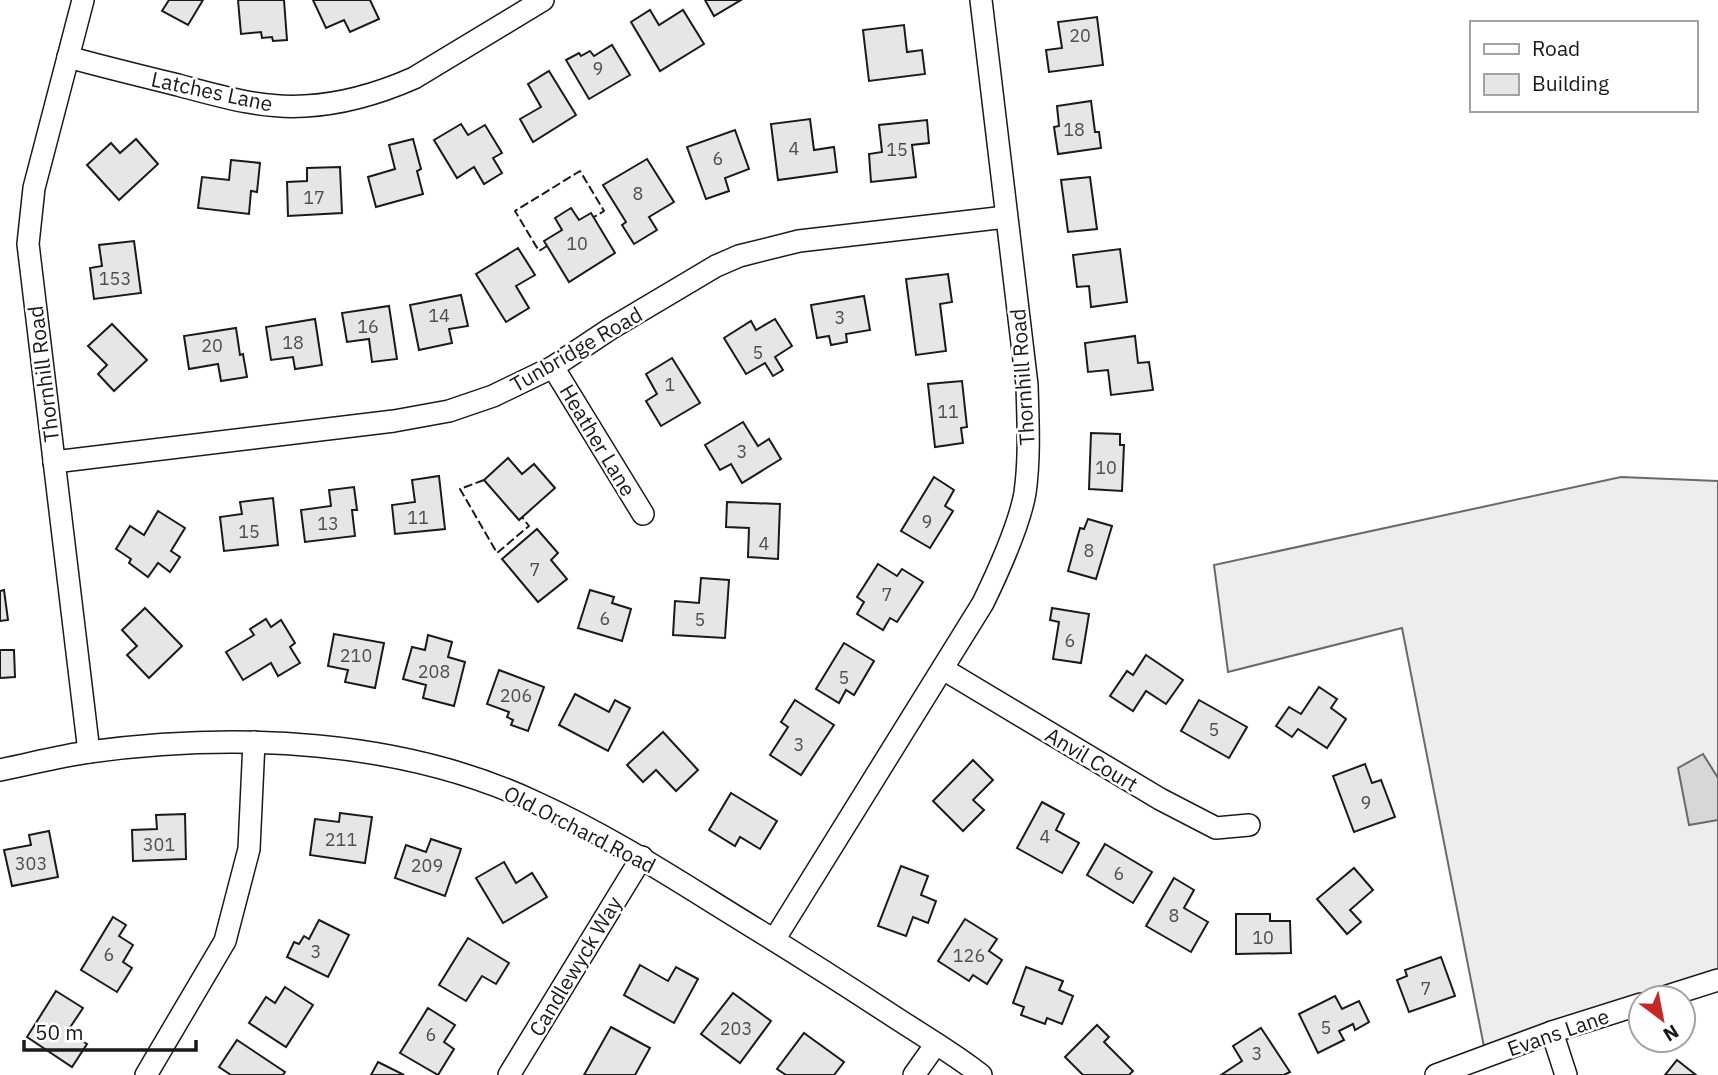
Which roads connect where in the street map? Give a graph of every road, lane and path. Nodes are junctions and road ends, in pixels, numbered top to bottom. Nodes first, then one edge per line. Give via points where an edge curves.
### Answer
1 (83, 0) edge
2 (544, 0) edge
3 (981, 0) edge
4 (68, 57) junction
5 (1006, 217) junction
6 (553, 367) junction
7 (54, 462) junction
8 (643, 514) dead end
9 (943, 669) junction
10 (254, 742) junction
11 (89, 752) junction
12 (0, 770) edge
13 (1249, 825) dead end
14 (642, 857) junction
15 (774, 940) junction
16 (1718, 979) edge
17 (1697, 986) edge
18 (1627, 1008) edge
19 (1552, 1032) junction
20 (936, 1044) junction
21 (146, 1075) edge
22 (509, 1075) edge
23 (915, 1075) edge
24 (981, 1075) edge
25 (1436, 1075) edge
26 (1566, 1075) edge

1 - 4 street, Thornhill Road
2 - 4 street, Latches Lane via 414,78 323,104 250,103
3 - 5 street, Thornhill Road
4 - 7 street, Thornhill Road via 34,188 28,244
5 - 6 street, Tunbridge Road via 799,241 739,256
5 - 9 street, Thornhill Road via 1027,385 1025,494 1002,565
6 - 7 street, Tunbridge Road via 449,411
6 - 8 street, Heather Lane
7 - 11 street, Thornhill Road
9 - 13 street, Anvil Court via 1216,828
9 - 15 street, Thornhill Road
10 - 11 street, Old Orchard Road
10 - 14 street, Old Orchard Road via 351,750 462,774 537,802
10 - 21 street via 249,849 225,941
11 - 12 street, Old Orchard Road
14 - 15 street, Old Orchard Road
14 - 22 street, Candlewyck Way
15 - 20 street, Old Orchard Road
16 - 17 street
18 - 19 street, Evans Lane
19 - 25 street, Evans Lane
19 - 26 street
20 - 23 street
20 - 24 street, Old Orchard Road

